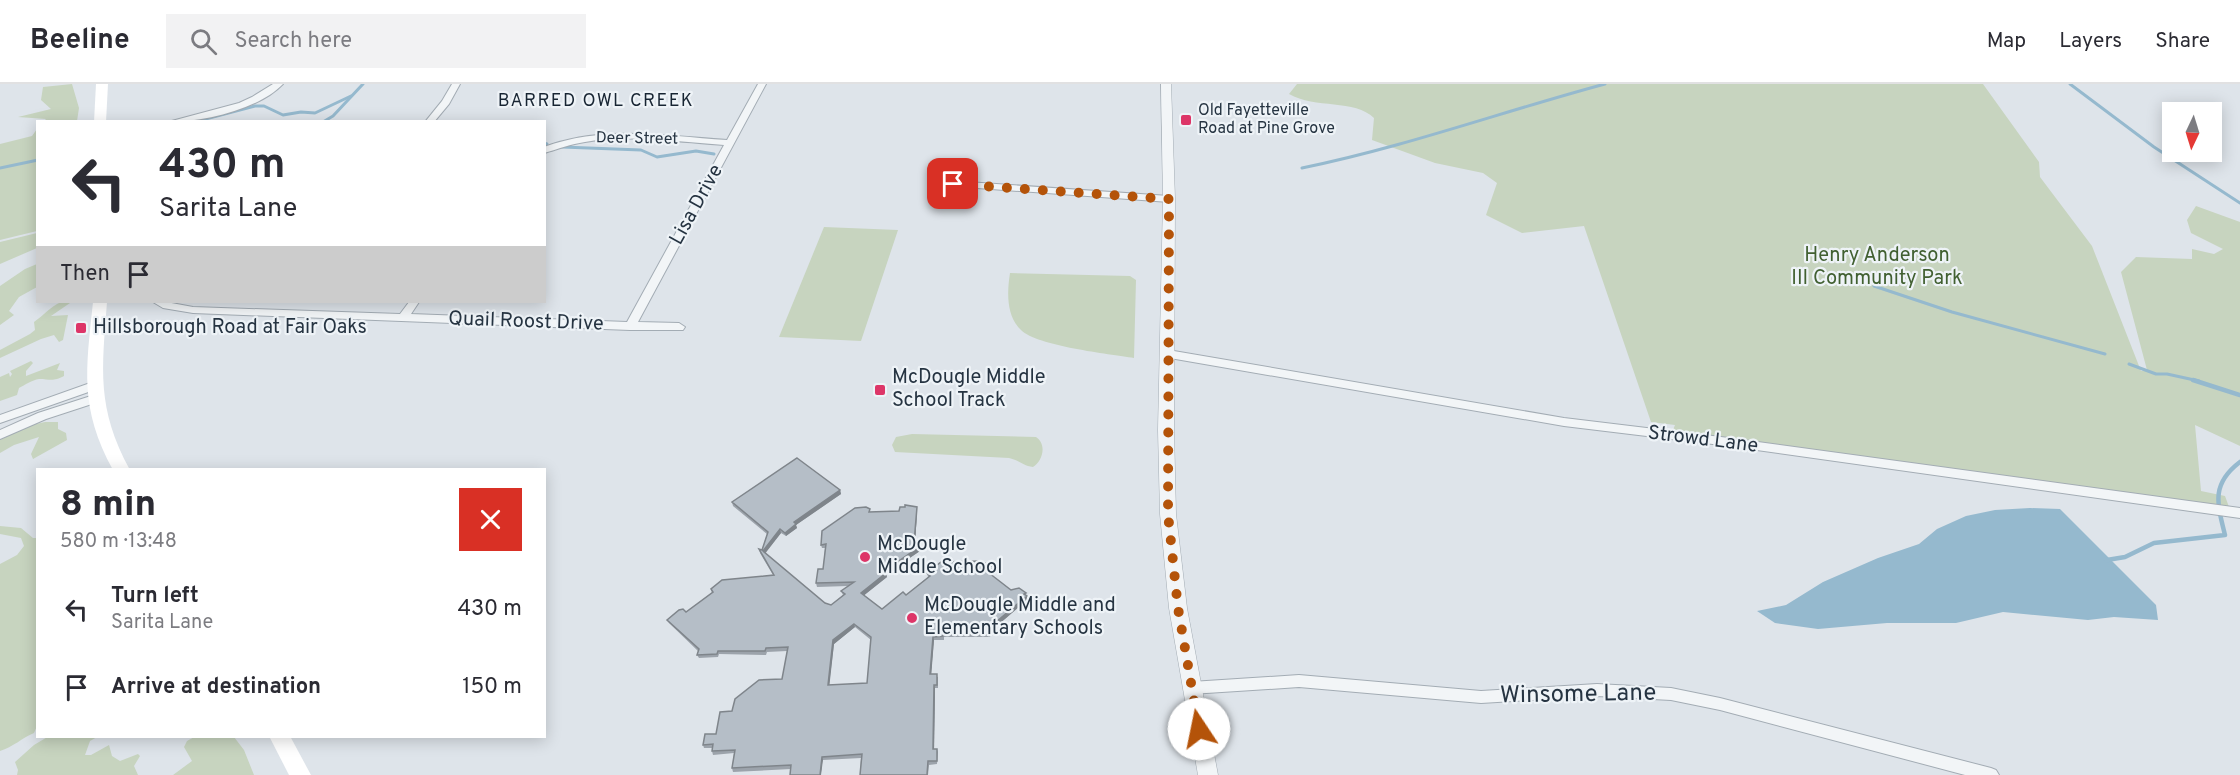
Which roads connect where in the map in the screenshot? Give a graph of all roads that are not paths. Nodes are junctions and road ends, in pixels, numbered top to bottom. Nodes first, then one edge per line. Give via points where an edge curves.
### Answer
1 (102, 84) edge
2 (279, 84) edge
3 (456, 84) edge
4 (762, 84) edge
5 (1166, 84) edge
6 (100, 120) edge
7 (180, 120) edge
8 (431, 120) edge
9 (731, 143) junction
10 (546, 149) edge
11 (953, 184) dead end
12 (1169, 199) junction
13 (100, 303) edge
14 (160, 303) edge
15 (413, 303) edge
16 (403, 317) junction
17 (630, 326) junction
18 (679, 327) dead end
19 (1168, 354) junction
20 (93, 392) junction
21 (0, 419) edge
22 (0, 435) edge
23 (121, 468) edge
24 (2240, 513) edge
25 (1191, 688) junction
26 (280, 738) edge
27 (300, 775) edge
28 (1208, 775) edge
29 (1991, 775) edge

1 - 6 main road
2 - 7 street via 240,105
3 - 8 street
4 - 9 street, Lisa Drive
5 - 12 street
9 - 10 street, Deer Street via 600,137
9 - 17 street, Lisa Drive
11 - 12 street
12 - 19 street
13 - 20 main road
14 - 16 street, Quail Roost Drive via 186,309
15 - 16 street
16 - 17 street, Quail Roost Drive
17 - 18 street, Quail Roost Drive
19 - 24 street, Strowd Lane via 1564,422
19 - 25 street via 1168,514
20 - 21 street
20 - 22 street
20 - 23 main road via 108,442
25 - 28 street
25 - 29 street, Winsome Lane via 1299,681 1481,697 1597,690 1671,694
26 - 27 main road

